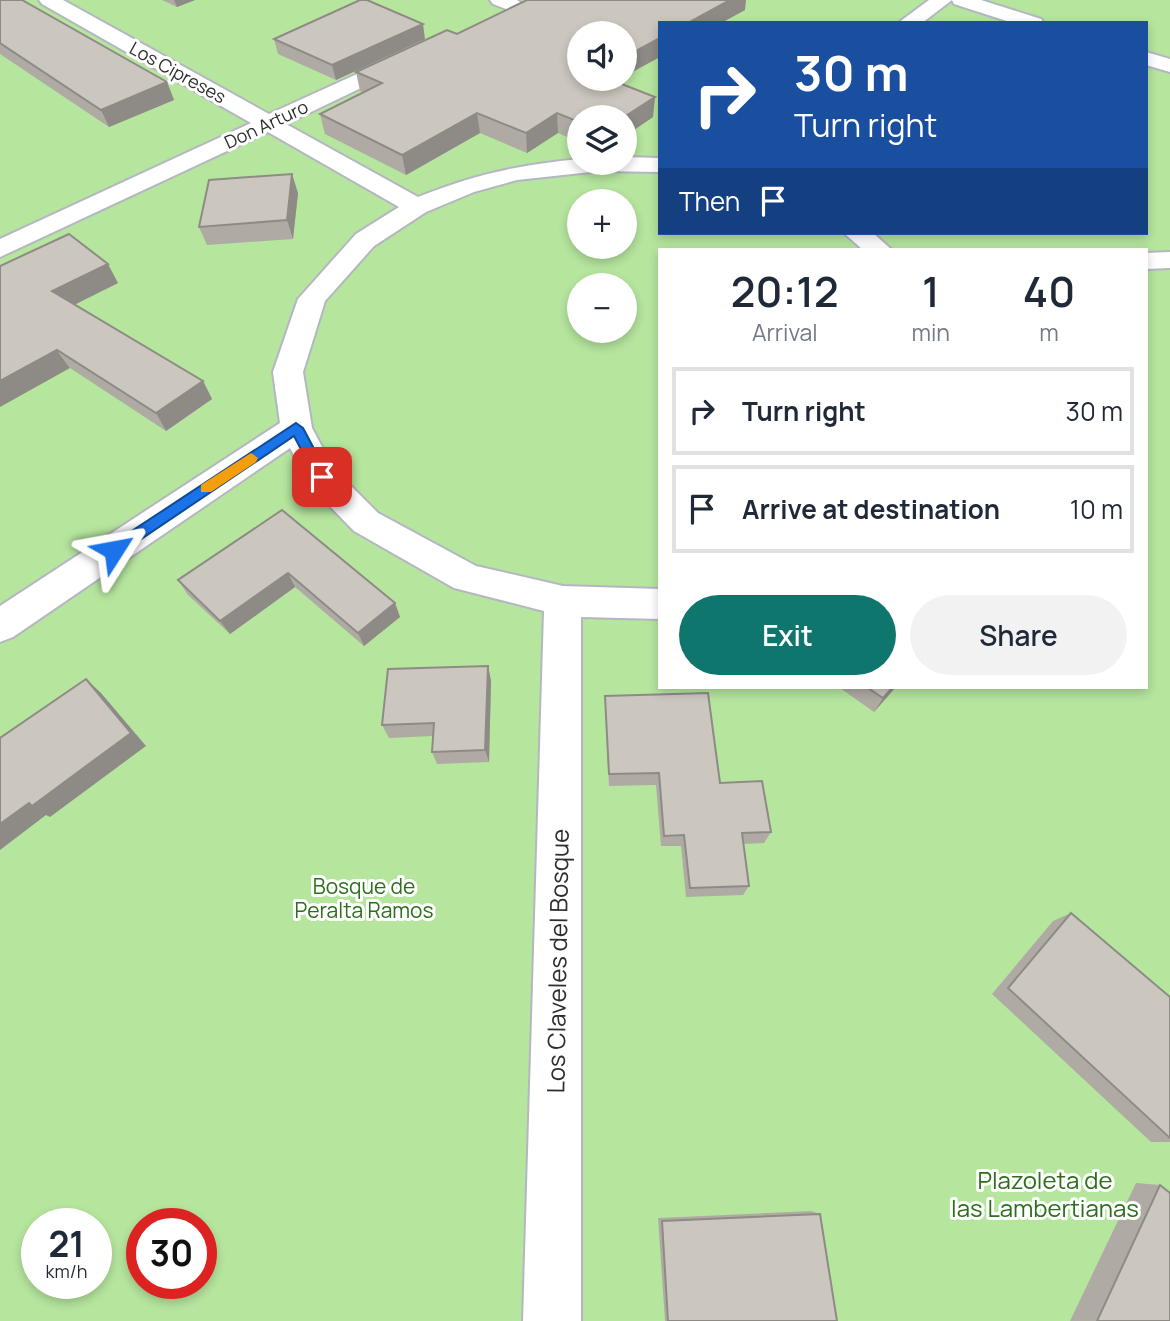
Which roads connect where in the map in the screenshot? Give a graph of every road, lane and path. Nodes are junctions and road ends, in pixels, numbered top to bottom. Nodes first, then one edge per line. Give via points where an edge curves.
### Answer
1 (49, 0) edge
2 (942, 0) edge
3 (961, 0) edge
4 (911, 21) edge
5 (1028, 21) edge
6 (430, 47) edge
7 (1148, 59) edge
8 (1170, 66) edge
9 (269, 123) junction
10 (658, 166) edge
11 (417, 207) junction
12 (860, 235) edge
13 (876, 248) edge
14 (0, 249) edge
15 (1170, 260) edge
16 (1148, 261) edge
17 (296, 428) junction
18 (563, 601) junction
19 (658, 604) edge
20 (0, 626) edge
21 (552, 1321) edge

1 - 9 street, Los Cipreses
2 - 4 street
3 - 5 street
6 - 9 street, Don Arturo
7 - 8 street
9 - 11 street, Los Cipreses
9 - 14 street, Don Arturo
10 - 11 street via 600,164 516,173
11 - 17 street via 365,240 312,299 288,372
12 - 13 street
15 - 16 street
17 - 18 street via 322,477 366,522 467,578
17 - 20 street
18 - 19 street
18 - 21 street, Los Claveles del Bosque

